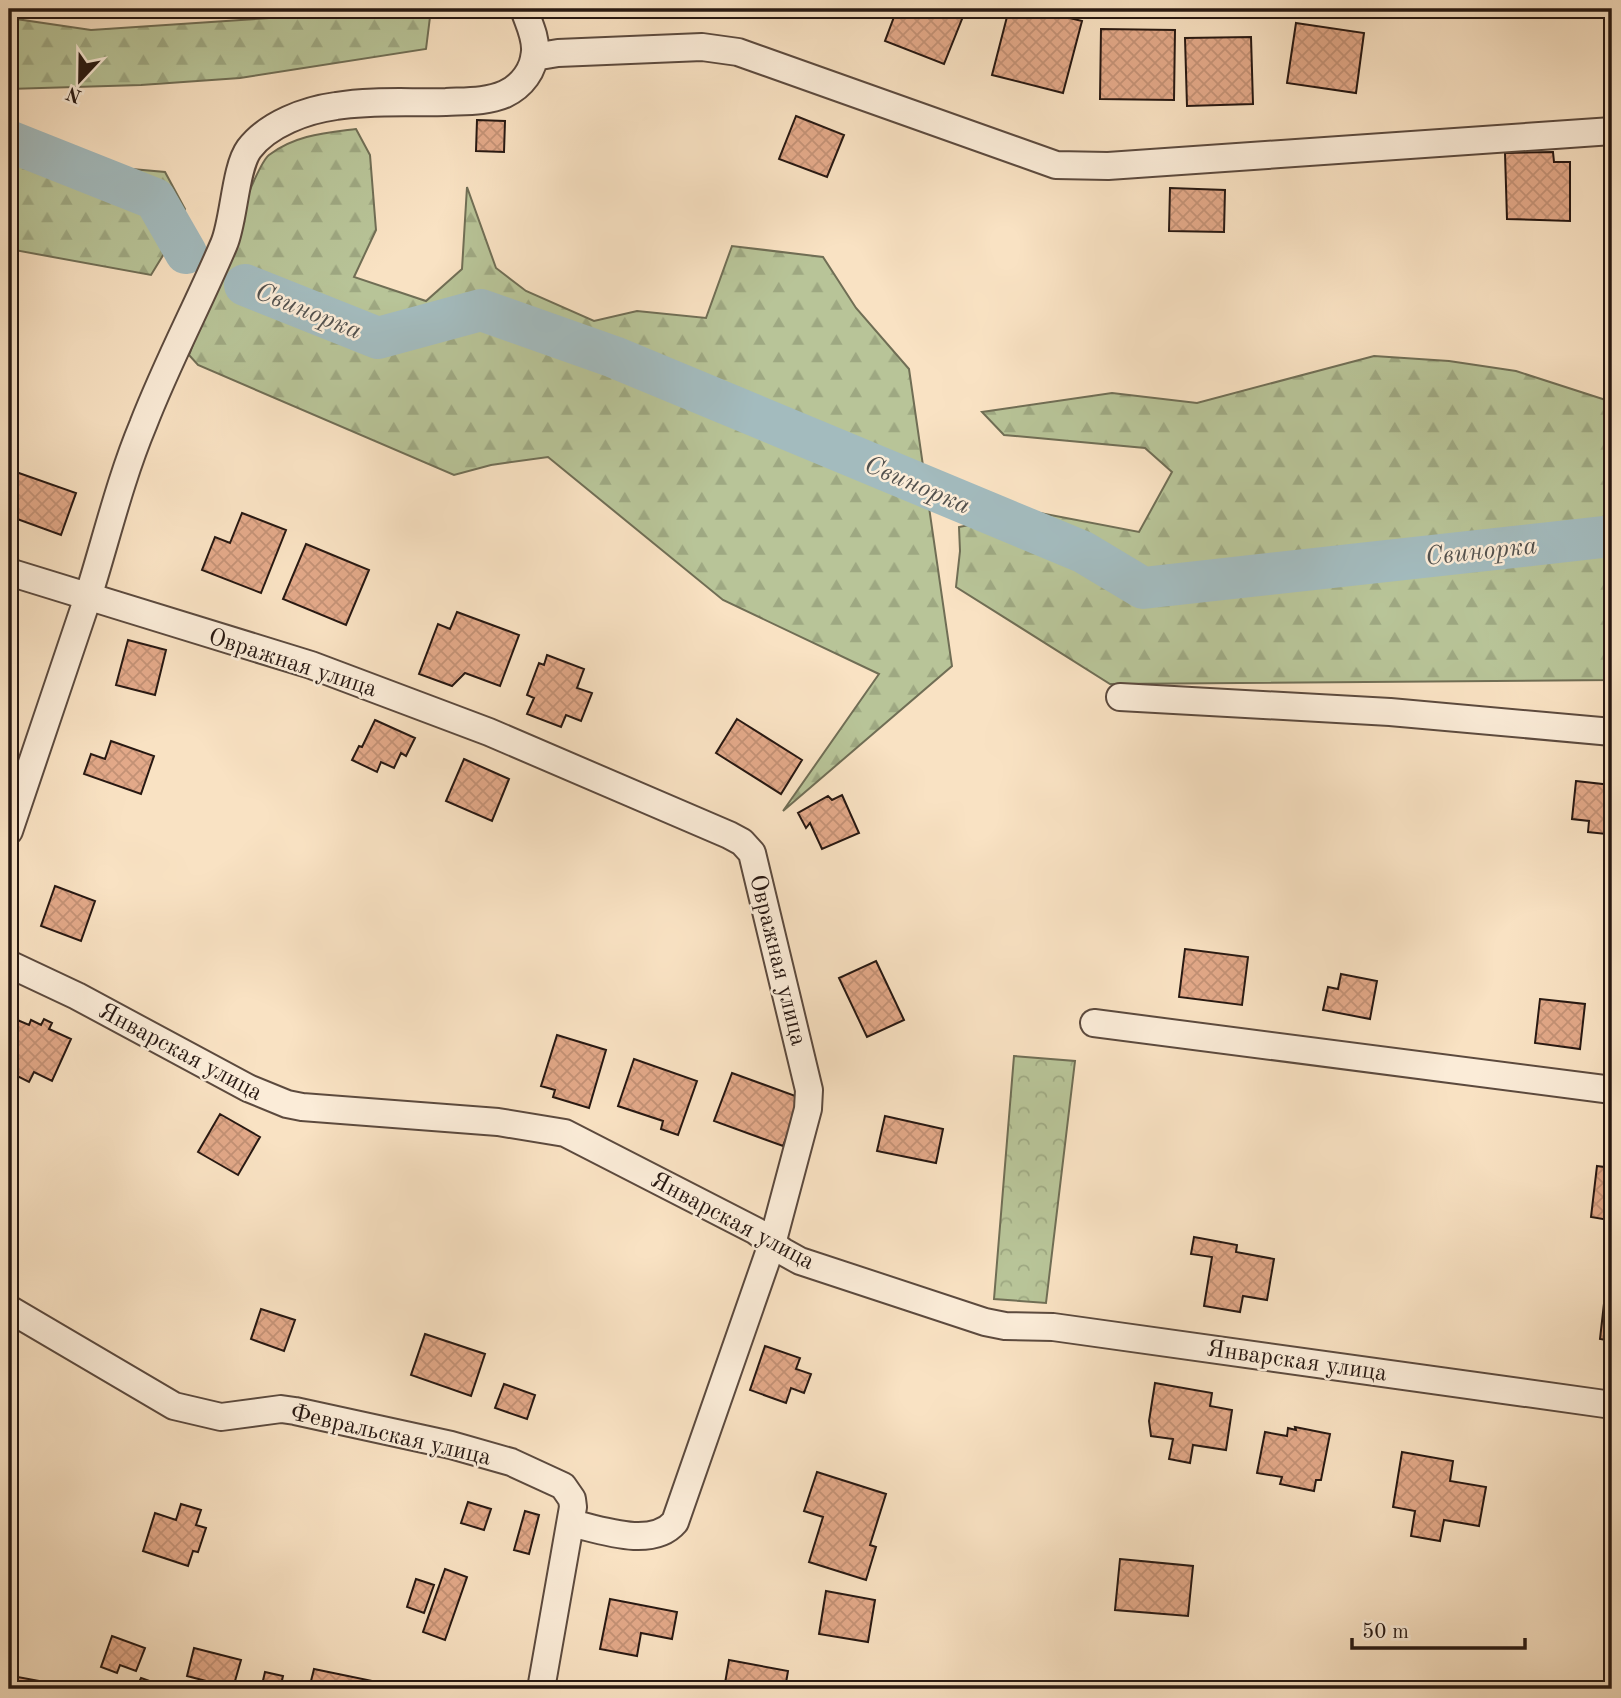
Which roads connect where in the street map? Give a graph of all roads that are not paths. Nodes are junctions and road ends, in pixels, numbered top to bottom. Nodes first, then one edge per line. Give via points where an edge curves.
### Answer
1 (524, 9) edge
2 (534, 57) junction
3 (1612, 131) edge
4 (9, 572) edge
5 (87, 597) junction
6 (1120, 698) dead end
7 (1612, 732) edge
8 (9, 831) edge
9 (9, 964) edge
10 (1094, 1023) dead end
11 (1612, 1090) edge
12 (772, 1244) junction
13 (9, 1309) edge
14 (1612, 1405) edge
15 (572, 1515) junction
16 (541, 1689) edge

1 - 2 street via 533,34
2 - 3 street via 702,47 738,52 1056,165 1108,166
2 - 5 street via 520,84 490,99 310,111 285,122 249,150 226,241 143,424
4 - 5 street, Овражная улица
5 - 8 street
5 - 12 street, Овражная улица via 311,665 437,712 742,842 752,853 760,876 809,1090
6 - 7 street via 1390,712
9 - 12 street, Январская улица via 277,1100 302,1107 511,1123 565,1133 756,1231
10 - 11 street
12 - 14 street, Январская улица via 800,1261 1005,1326 1067,1329
12 - 15 street, Овражная улица via 675,1522 660,1534 638,1536
13 - 15 street, Февральская улица via 174,1406 221,1417 281,1409 452,1445 511,1462 563,1486 572,1499
15 - 16 street

